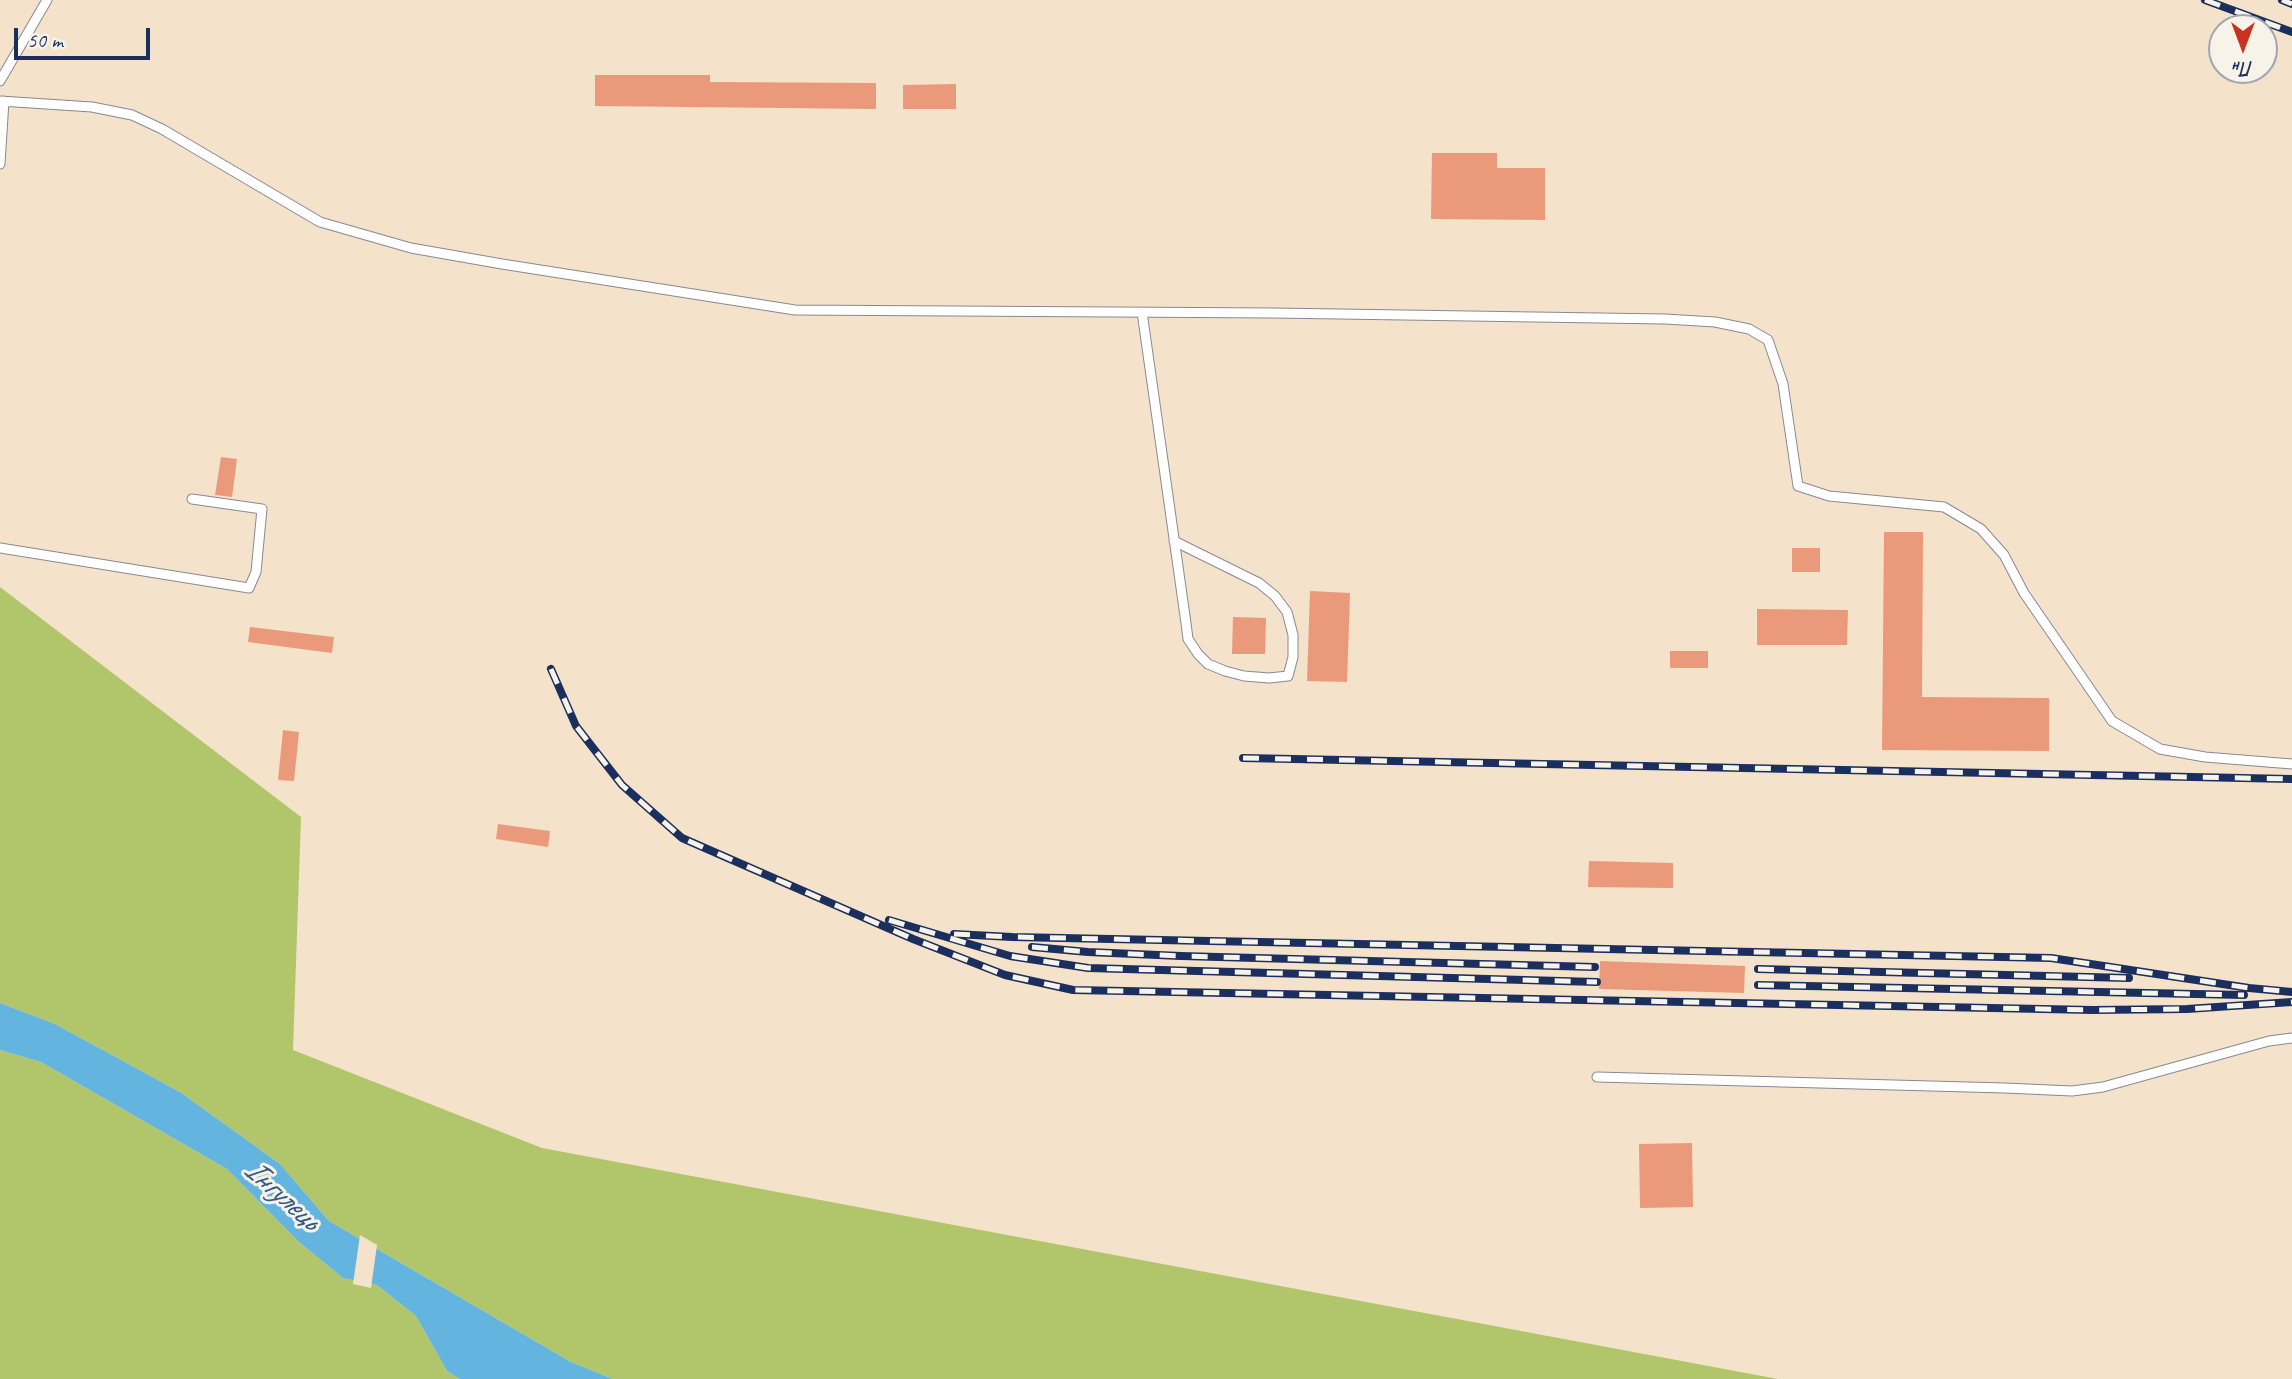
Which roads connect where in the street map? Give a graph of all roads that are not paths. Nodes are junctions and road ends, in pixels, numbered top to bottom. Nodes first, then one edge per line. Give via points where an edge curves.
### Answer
1 (47, 0) edge
2 (0, 80) edge
3 (2, 101) edge
4 (0, 164) edge
5 (1142, 312) junction
6 (192, 499) dead end
7 (1174, 541) junction
8 (0, 548) edge
9 (2292, 764) edge
10 (2292, 1038) edge
11 (1597, 1077) dead end

1 - 2 lane
3 - 4 lane
3 - 5 lane via 92,107 132,115 320,222 424,250 795,310
5 - 7 lane
5 - 9 lane via 1665,319 1749,328 1768,340 1783,384 1798,486 1829,496 1944,507 1981,529 2004,555 2024,593 2112,721 2160,748 2205,757
6 - 8 lane via 262,509 256,572 249,588
7 - 7 lane via 1188,639 1198,654 1208,664 1244,676 1288,676 1293,635 1287,612 1275,596 1259,583
10 - 11 lane via 2072,1091

